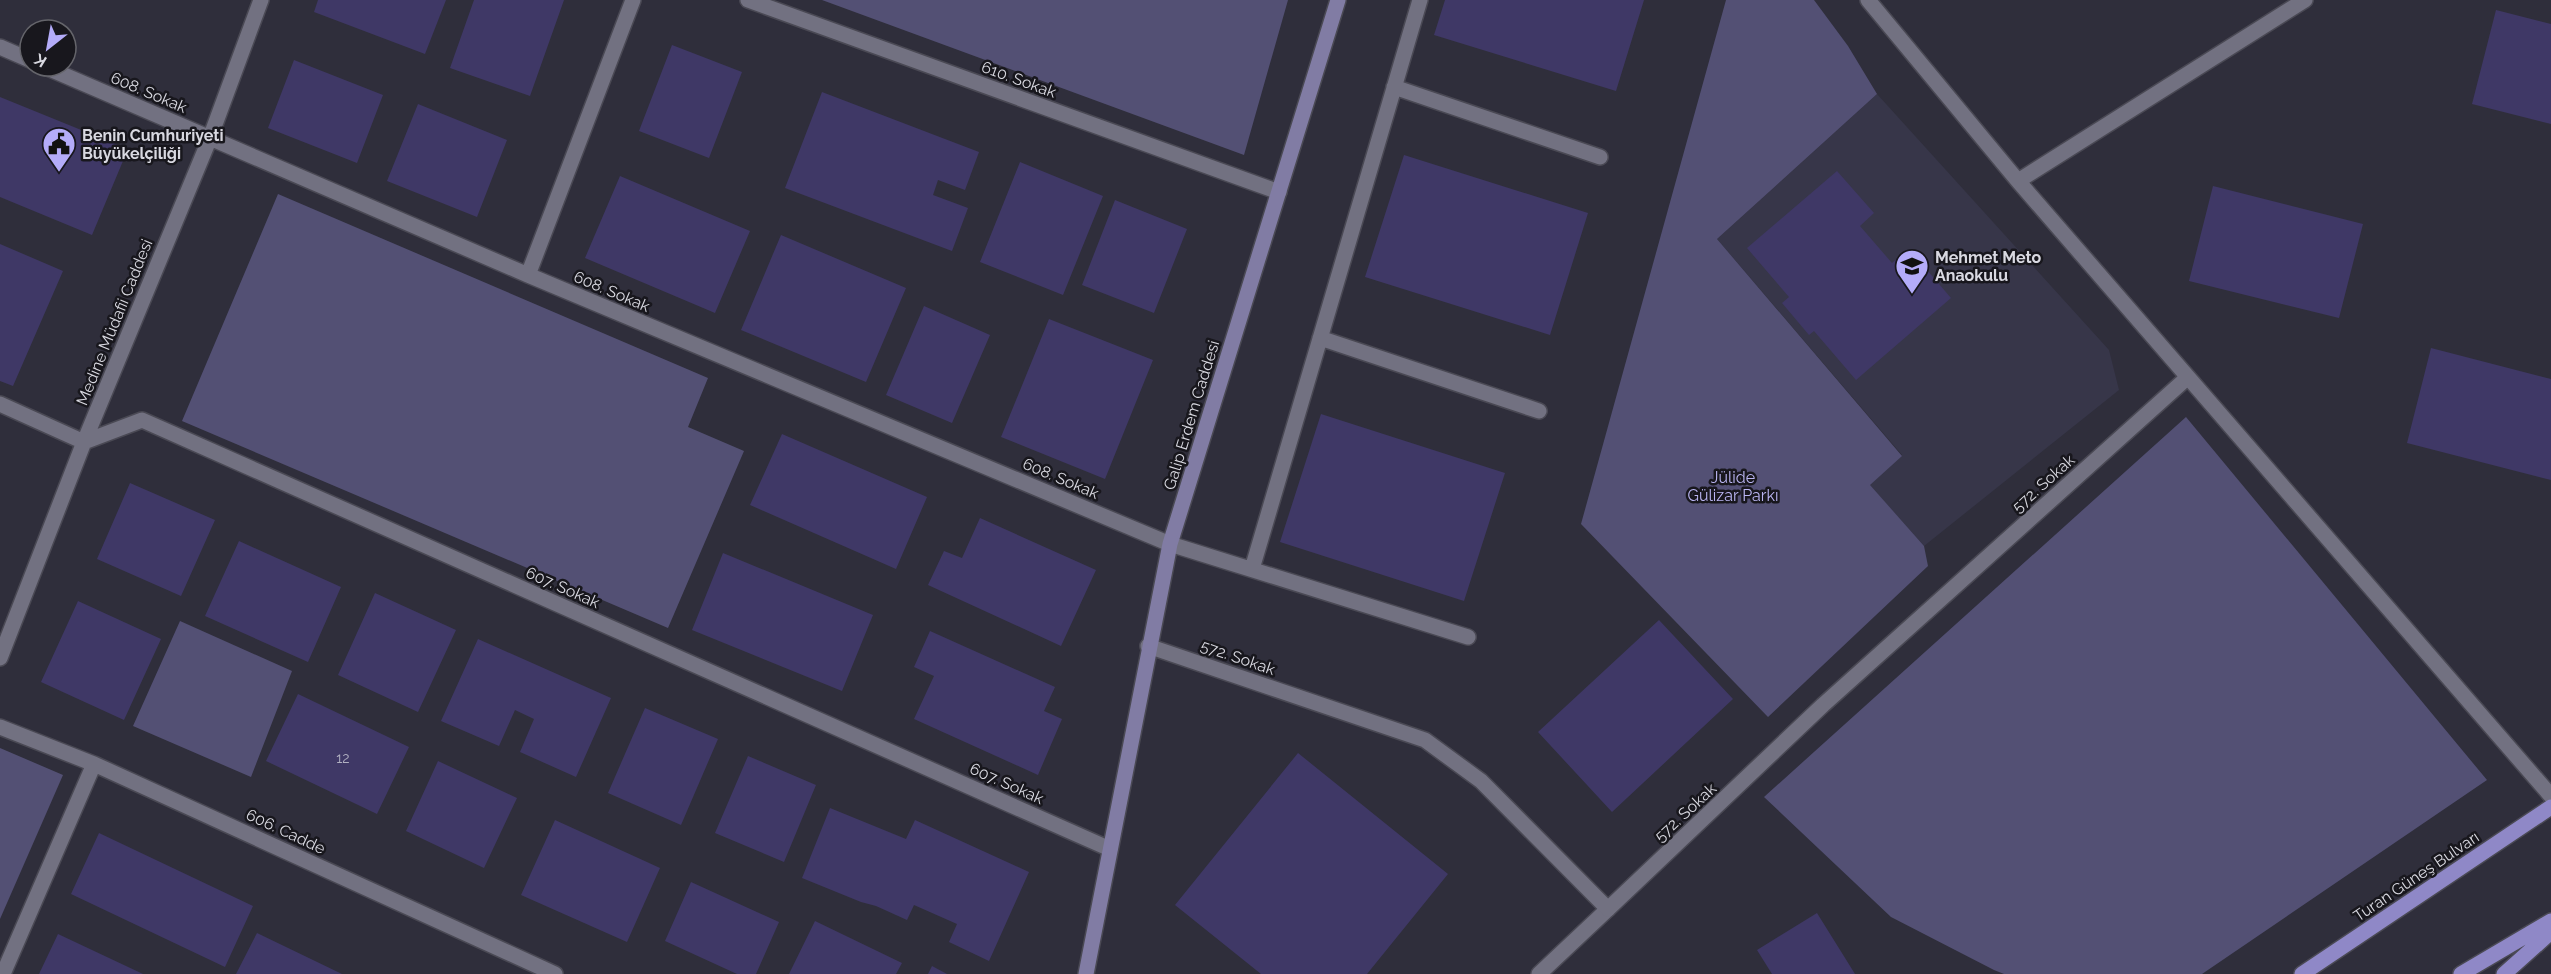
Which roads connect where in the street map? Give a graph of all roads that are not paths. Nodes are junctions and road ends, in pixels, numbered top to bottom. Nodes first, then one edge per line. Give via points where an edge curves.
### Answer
1 (261, 0) edge
2 (633, 0) edge
3 (748, 0) edge
4 (1338, 0) edge
5 (1420, 0) edge
6 (1868, 0) edge
7 (2305, 0) edge
8 (0, 47) edge
9 (18, 55) edge
10 (71, 78) edge
11 (1394, 87) junction
12 (210, 138) junction
13 (1600, 157) dead end
14 (2018, 180) junction
15 (1279, 192) junction
16 (528, 275) junction
17 (1320, 338) junction
18 (2188, 377) junction
19 (0, 404) edge
20 (1539, 411) dead end
21 (84, 442) junction
22 (1170, 543) junction
23 (1252, 569) junction
24 (1468, 637) dead end
25 (1148, 646) junction
26 (0, 658) edge
27 (0, 727) edge
28 (94, 764) junction
29 (2551, 796) edge
30 (2551, 807) edge
31 (1110, 849) junction
32 (1608, 909) junction
33 (2551, 921) edge
34 (2551, 932) edge
35 (3, 974) edge
36 (555, 974) edge
37 (1086, 974) edge
38 (1093, 974) edge
39 (1539, 974) edge
40 (2302, 974) edge
41 (2461, 974) edge
42 (2504, 974) edge

1 - 12 street, Medine Müdafii Caddesi
2 - 16 street
3 - 15 street, 610. Sokak
4 - 15 main road, Galip Erdem Caddesi
5 - 11 street
6 - 14 street
7 - 14 street
8 - 9 street
10 - 12 street, 608. Sokak
11 - 13 street
11 - 17 street
12 - 16 street, 608. Sokak
12 - 21 street, Medine Müdafii Caddesi
14 - 18 street
15 - 22 main road, Galip Erdem Caddesi
16 - 22 street, 608. Sokak
17 - 20 street
17 - 23 street
18 - 29 street
18 - 32 street, 572. Sokak via 1823,705
19 - 21 street
21 - 26 street, Medine Müdafii Caddesi
21 - 31 street, 607. Sokak via 142,420
22 - 23 street, 608. Sokak
22 - 25 main road, Galip Erdem Caddesi
23 - 24 street, 608. Sokak
25 - 31 main road, Galip Erdem Caddesi
25 - 32 street, 572. Sokak via 1425,740 1481,781
27 - 28 street, 606. Cadde
28 - 35 street
28 - 36 street, 606. Cadde
30 - 40 main road, Turan Güneş Bulvarı
31 - 37 main road, Galip Erdem Caddesi
31 - 38 main road, Galip Erdem Caddesi
32 - 39 street
33 - 41 main road
34 - 42 main road

